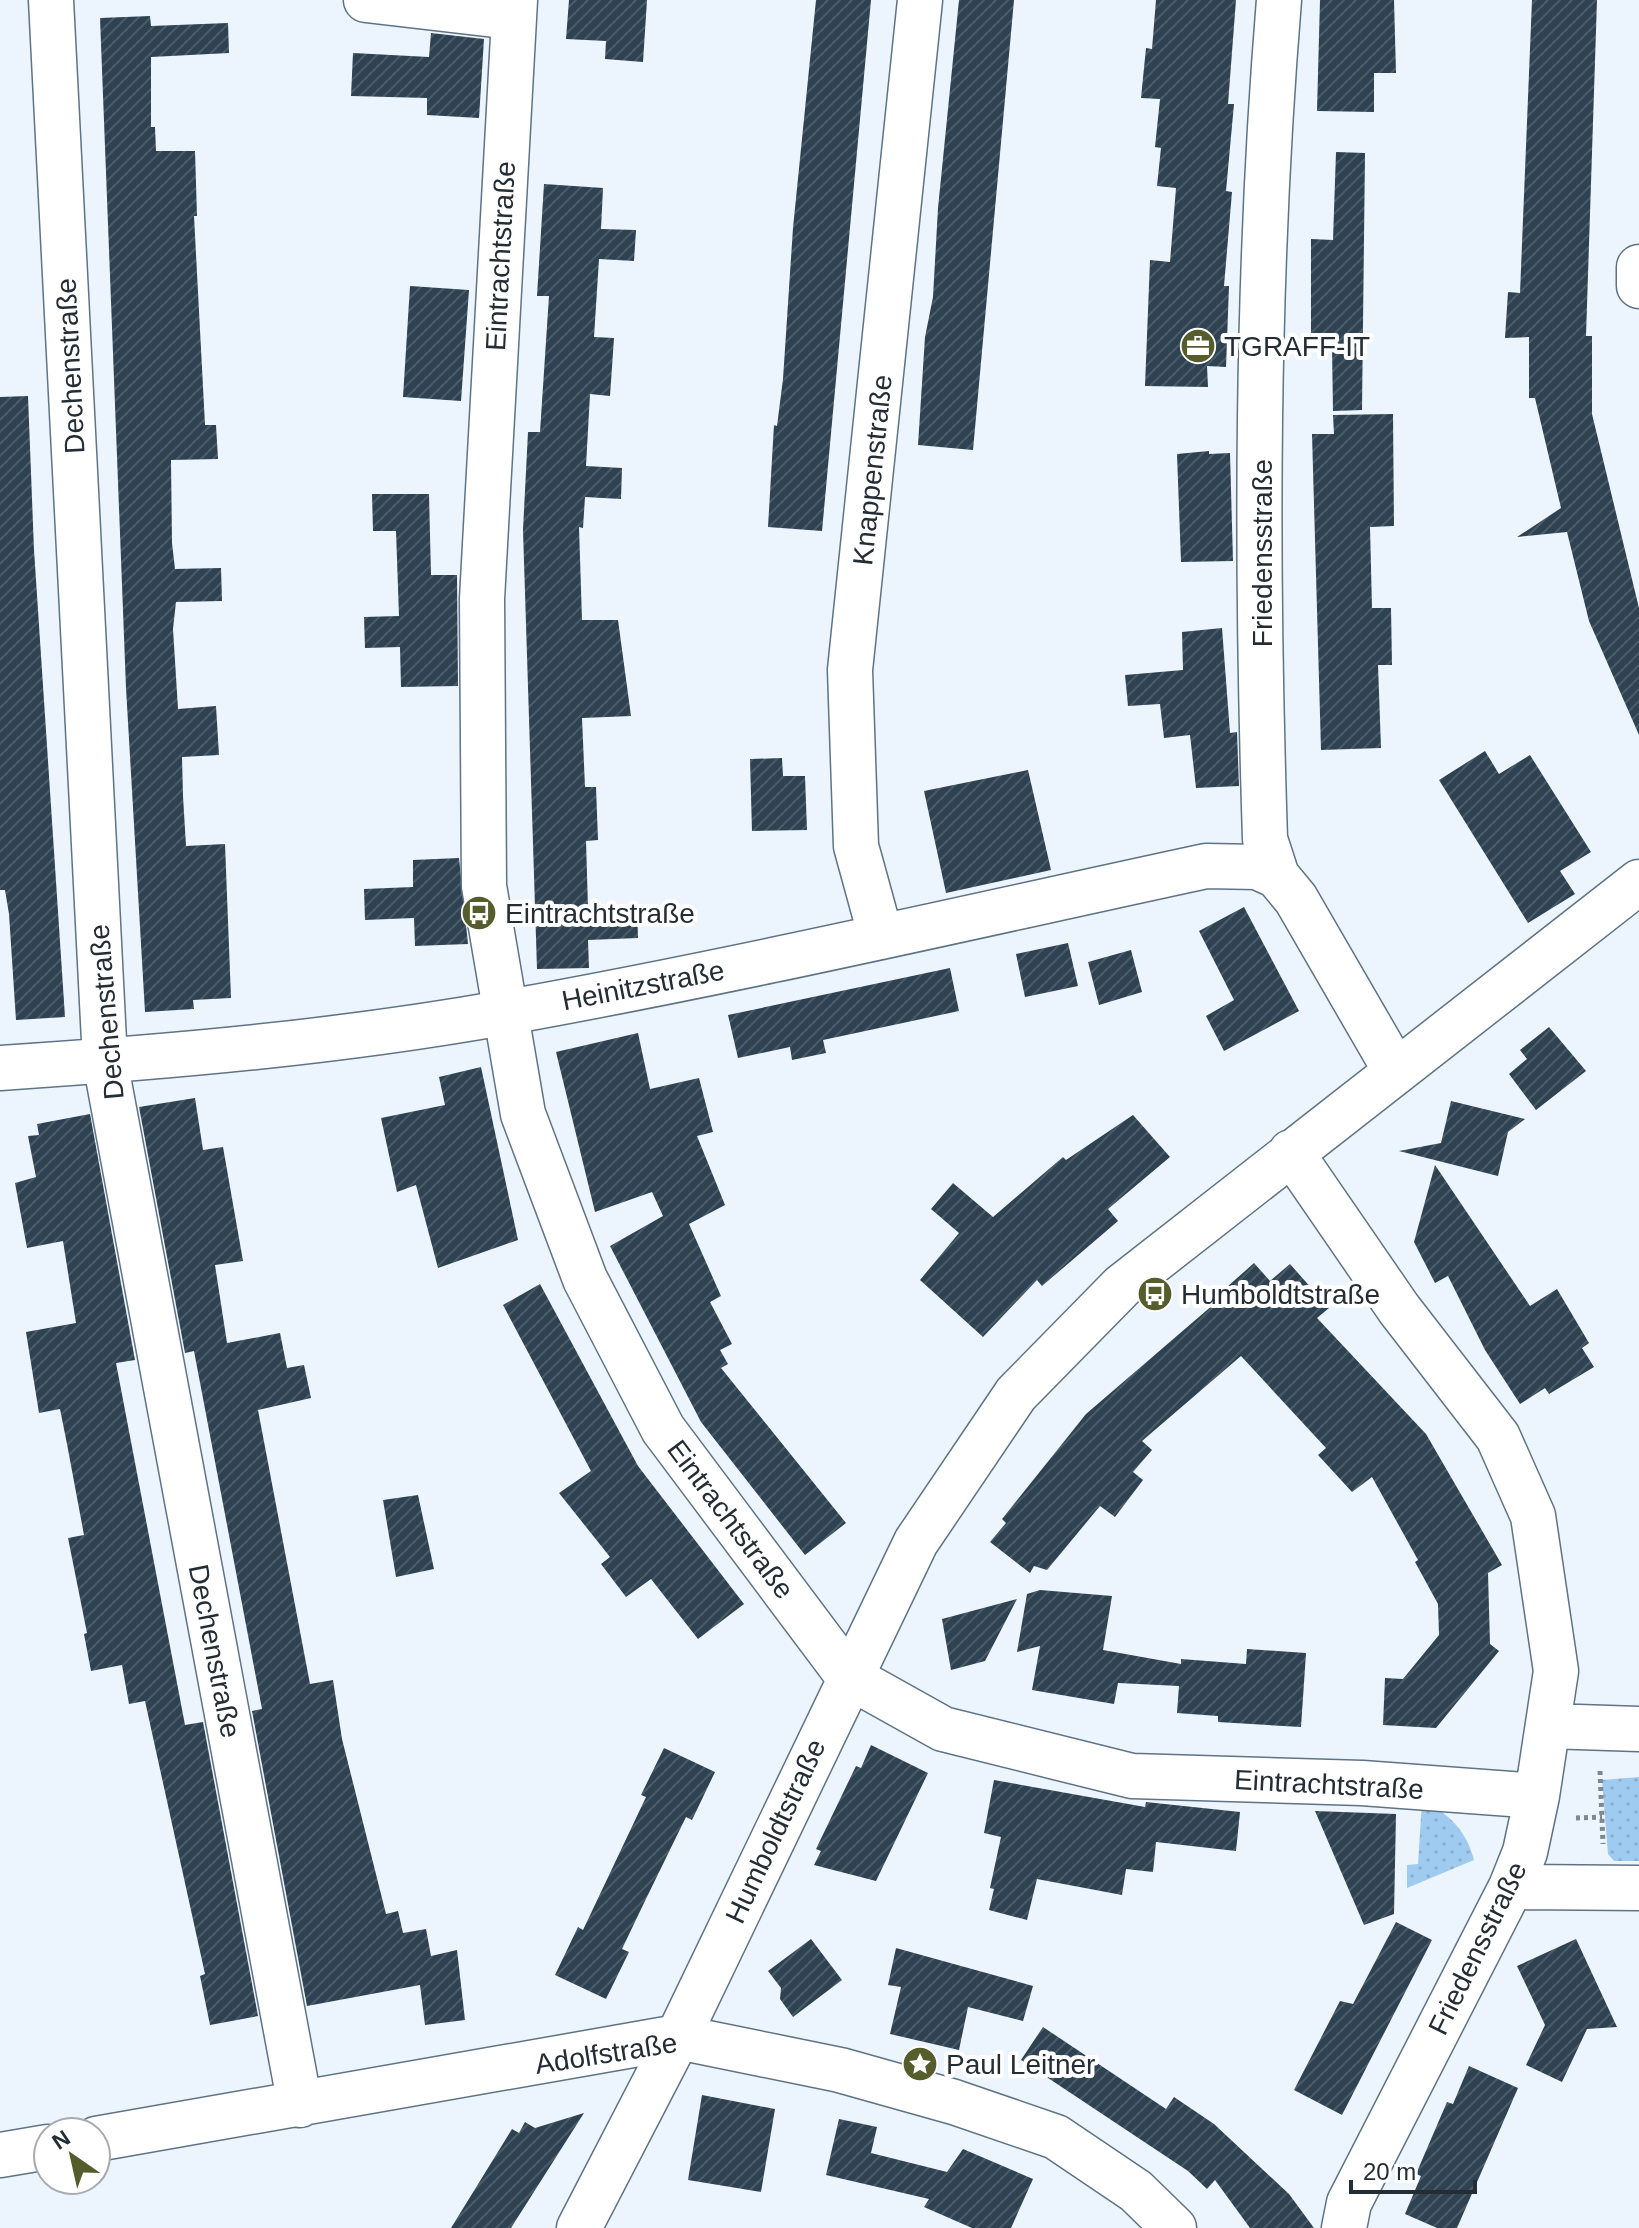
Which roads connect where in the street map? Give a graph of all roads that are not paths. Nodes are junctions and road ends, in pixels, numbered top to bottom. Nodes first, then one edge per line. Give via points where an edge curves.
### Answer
1 (51, 0) edge
2 (366, 0) edge
3 (920, 0) edge
4 (1279, 0) edge
5 (514, 9) edge
6 (1639, 267) edge
7 (1639, 286) edge
8 (1277, 876) junction
9 (1639, 882) edge
10 (881, 937) junction
11 (506, 1012) junction
12 (105, 1061) junction
13 (0, 1068) edge
14 (1395, 1070) junction
15 (1291, 1152) junction
16 (848, 1676) junction
17 (1548, 1726) junction
18 (1639, 1729) edge
19 (1552, 1807) junction
20 (1511, 1887) junction
21 (1639, 1888) edge
22 (678, 2037) junction
23 (300, 2105) junction
24 (112, 2136) edge
25 (32, 2150) edge
26 (0, 2155) edge
27 (579, 2228) edge
28 (1174, 2228) edge
29 (1344, 2228) edge

1 - 12 street, Dechenstraße
2 - 5 street
3 - 10 street, Knappenstraße via 850,670 856,846
4 - 8 street, Friedensstraße via 1265,171 1261,506 1265,839
5 - 11 street, Eintrachtstraße via 482,599 484,886
6 - 7 street
8 - 10 street, Heinitzstraße via 1257,867 1206,866
8 - 14 street, Friedensstraße via 1296,899
9 - 14 street, Humboldtstraße
10 - 11 street, Heinitzstraße
11 - 12 street, Heinitzstraße
11 - 16 street, Eintrachtstraße via 523,1114 585,1279 663,1429
12 - 13 street, Heinitzstraße
12 - 23 street, Dechenstraße
14 - 15 street, Humboldtstraße
15 - 16 street, Humboldtstraße via 1122,1286 1016,1394 916,1542
15 - 17 street, Friedensstraße via 1399,1309 1498,1437 1533,1516 1556,1671
16 - 19 street, Eintrachtstraße via 943,1729 1132,1776 1362,1783
16 - 22 street, Humboldtstraße
17 - 18 street
17 - 19 street, Friedensstraße
19 - 20 street, Friedensstraße
20 - 21 street
20 - 29 street, Friedensstraße via 1349,2203
22 - 23 street, Adolfstraße
22 - 27 street, Humboldtstraße
22 - 28 street, Adolfstraße via 840,2070 1056,2137 1136,2191
23 - 24 street, Adolfstraße
25 - 26 street

